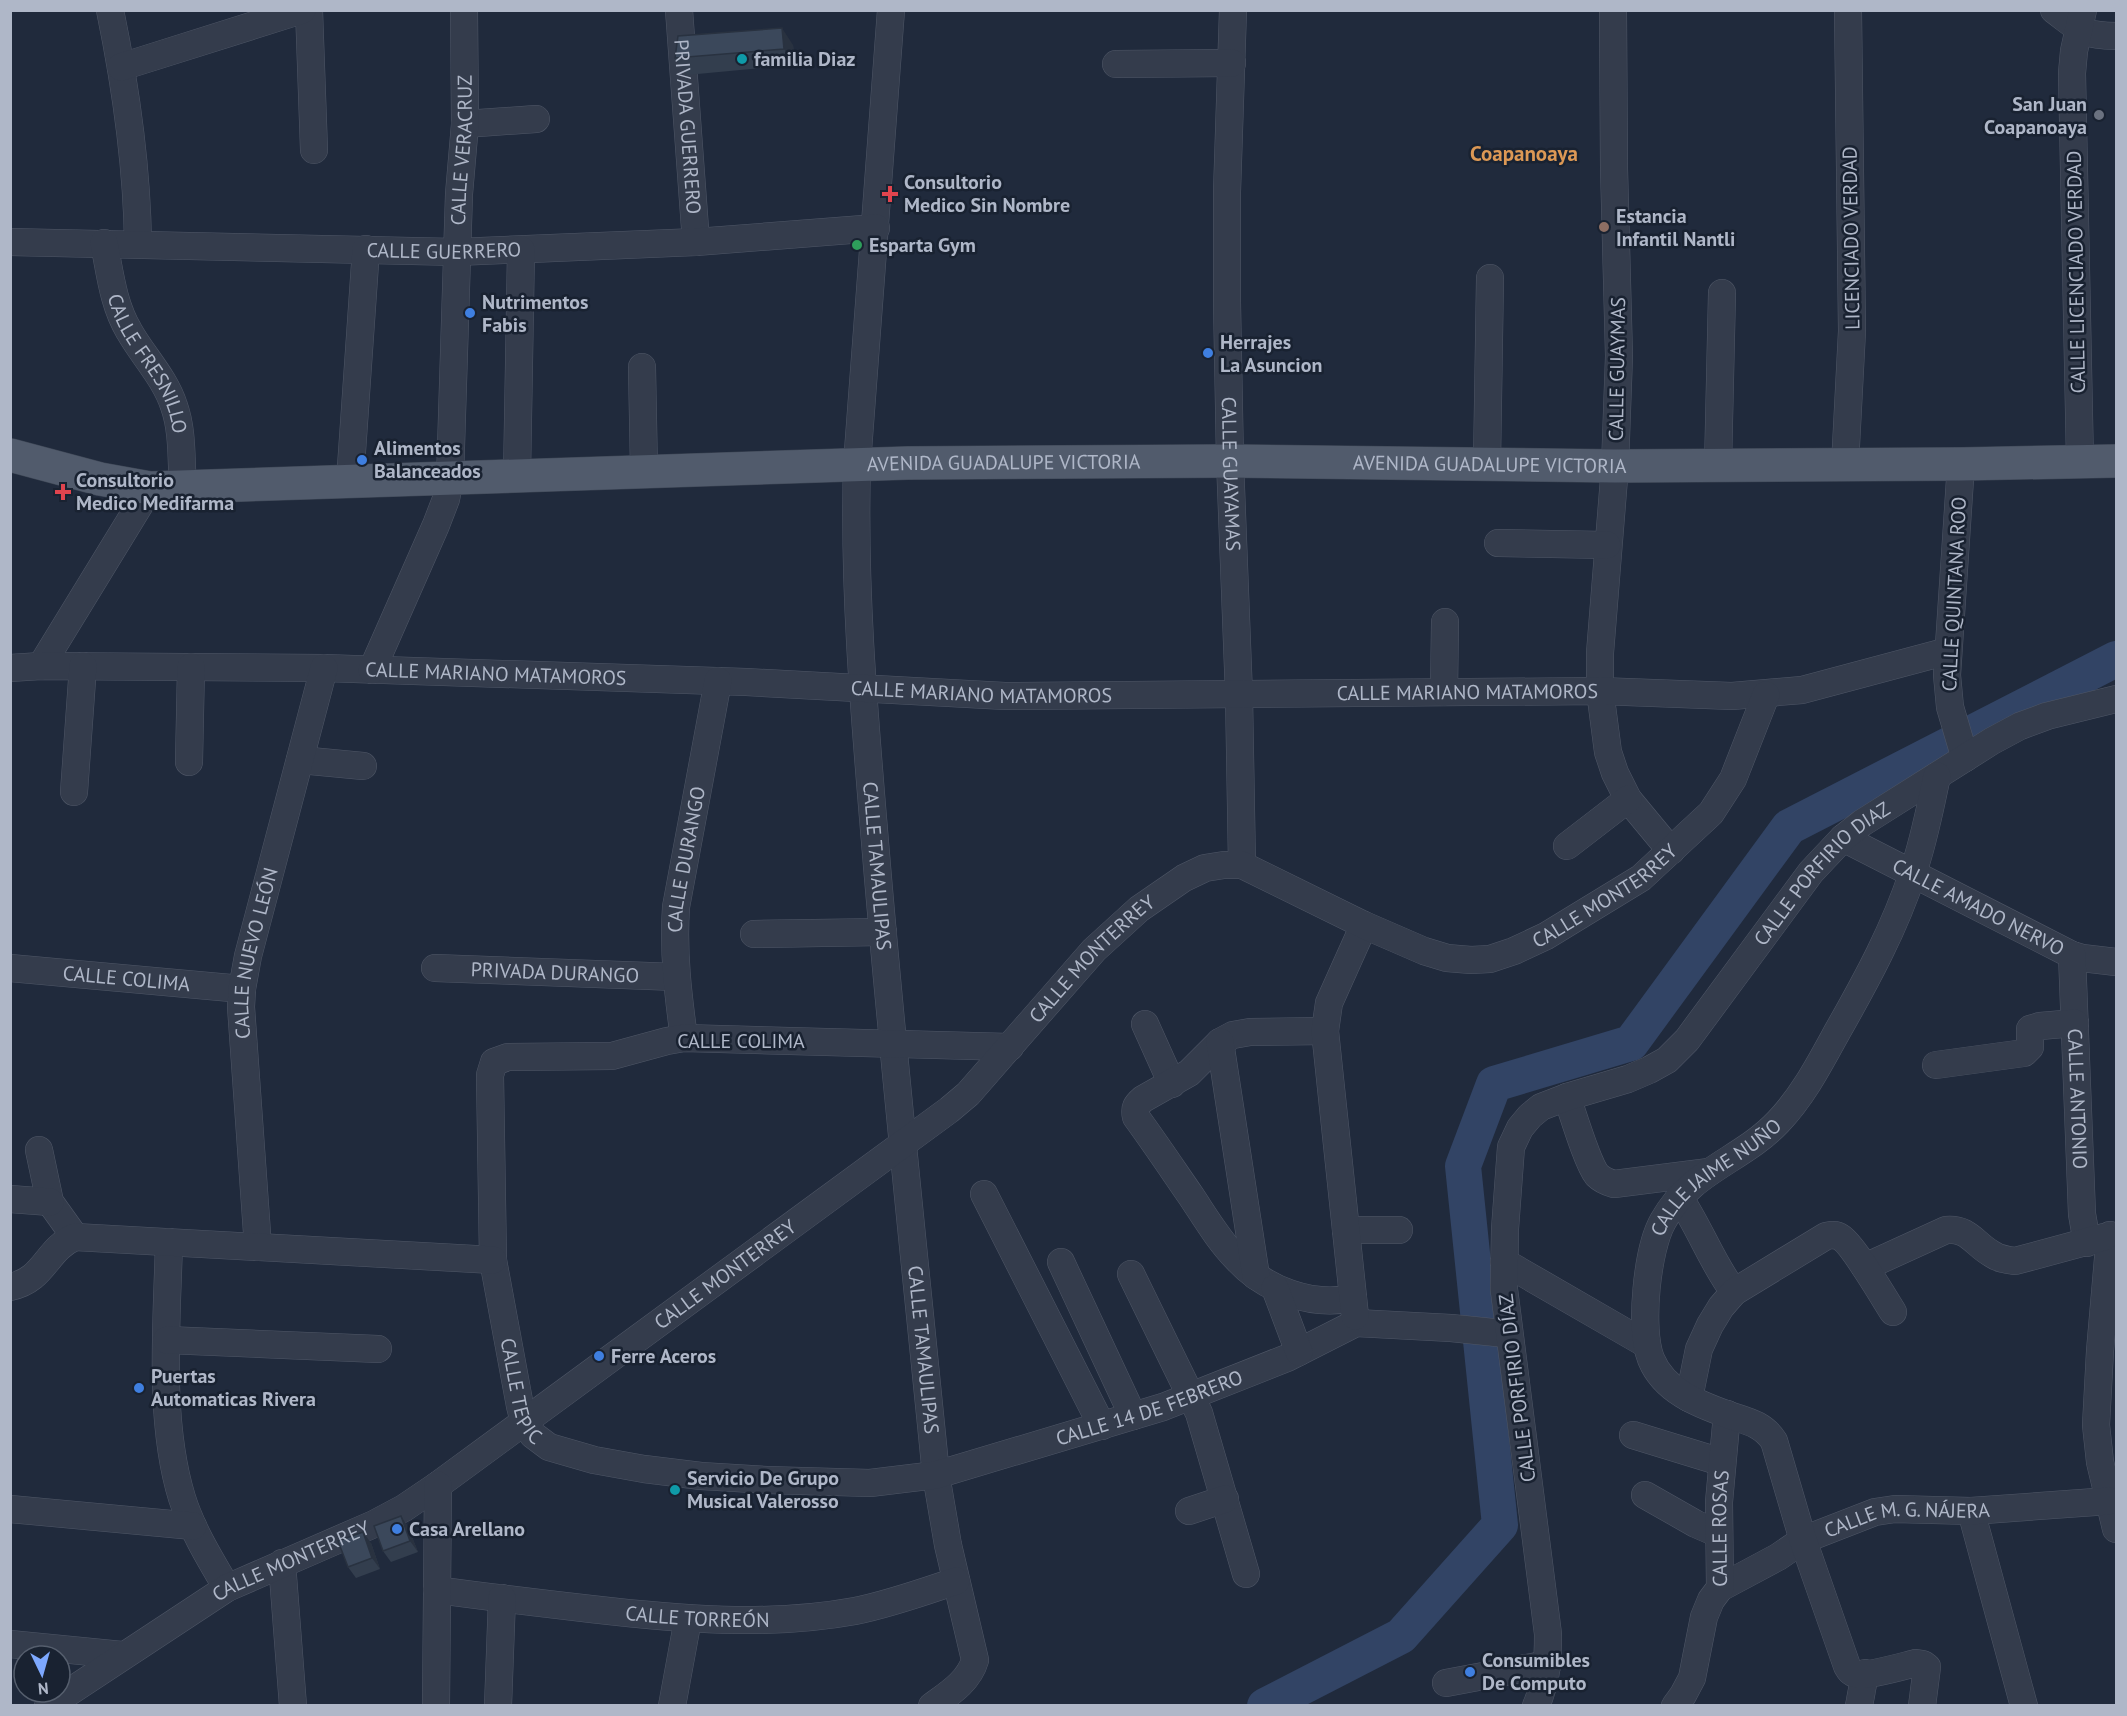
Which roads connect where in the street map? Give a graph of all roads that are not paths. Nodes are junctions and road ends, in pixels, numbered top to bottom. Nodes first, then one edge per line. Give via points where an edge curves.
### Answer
1 (110, 10) edge
2 (302, 10) edge
3 (309, 10) edge
4 (464, 10) edge
5 (679, 10) edge
6 (891, 10) edge
7 (1233, 10) edge
8 (1613, 10) edge
9 (1848, 10) edge
10 (2054, 10) edge
11 (2082, 21) edge
12 (2116, 36) edge
13 (1232, 63) junction
14 (1116, 64) dead end
15 (122, 67) junction
16 (536, 119) dead end
17 (465, 124) junction
18 (314, 150) dead end
19 (876, 228) junction
20 (10, 242) edge
21 (696, 242) junction
22 (104, 243) junction
23 (138, 244) junction
24 (366, 249) junction
25 (521, 250) junction
26 (457, 252) junction
27 (1490, 278) dead end
28 (1722, 293) dead end
29 (642, 367) dead end
30 (10, 455) edge
31 (1230, 461) junction
32 (2116, 461) edge
33 (2080, 462) junction
34 (1487, 463) junction
35 (857, 464) junction
36 (1961, 464) junction
37 (1845, 465) junction
38 (1615, 466) junction
39 (1718, 466) junction
40 (644, 471) junction
41 (517, 476) junction
42 (450, 479) junction
43 (350, 481) junction
44 (150, 488) junction
45 (183, 488) junction
46 (1498, 543) dead end
47 (1608, 545) junction
48 (1445, 622) dead end
49 (1948, 651) junction
50 (41, 666) junction
51 (83, 666) junction
52 (191, 667) junction
53 (10, 668) edge
54 (324, 668) junction
55 (372, 670) junction
56 (718, 681) junction
57 (863, 688) junction
58 (1600, 691) junction
59 (1444, 692) junction
60 (1239, 695) junction
61 (1766, 695) junction
62 (2116, 699) edge
63 (1964, 754) junction
64 (300, 760) junction
65 (189, 762) dead end
66 (363, 766) dead end
67 (1936, 776) junction
68 (74, 792) dead end
69 (1628, 799) junction
70 (1843, 838) junction
71 (1566, 846) dead end
72 (1671, 851) junction
73 (1242, 865) junction
74 (1913, 874) junction
75 (1364, 925) junction
76 (883, 932) junction
77 (754, 934) dead end
78 (2072, 955) junction
79 (2116, 962) edge
80 (10, 968) edge
81 (435, 968) dead end
82 (676, 977) junction
83 (242, 990) junction
84 (2075, 1023) junction
85 (1145, 1024) dead end
86 (1324, 1031) junction
87 (684, 1038) junction
88 (1220, 1042) junction
89 (893, 1044) junction
90 (1010, 1047) junction
91 (1936, 1065) dead end
92 (1172, 1084) junction
93 (1567, 1097) junction
94 (903, 1144) junction
95 (39, 1150) dead end
96 (1709, 1172) junction
97 (984, 1194) dead end
98 (1679, 1197) junction
99 (10, 1199) edge
100 (50, 1202) junction
101 (1346, 1230) junction
102 (1399, 1230) dead end
103 (75, 1237) junction
104 (2105, 1237) edge
105 (169, 1242) junction
106 (258, 1247) junction
107 (493, 1260) junction
108 (1061, 1262) dead end
109 (1504, 1262) junction
110 (1865, 1268) junction
111 (1131, 1274) dead end
112 (1265, 1282) junction
113 (10, 1287) edge
114 (1734, 1292) junction
115 (1355, 1310) junction
116 (1893, 1312) dead end
117 (1509, 1334) junction
118 (167, 1340) junction
119 (1646, 1344) junction
120 (378, 1348) dead end
121 (1299, 1352) junction
122 (1191, 1396) junction
123 (1689, 1398) junction
124 (1727, 1414) junction
125 (1133, 1416) junction
126 (524, 1422) junction
127 (1102, 1426) junction
128 (2106, 1426) edge
129 (1633, 1435) dead end
130 (1721, 1461) junction
131 (936, 1475) junction
132 (438, 1485) junction
133 (1645, 1495) dead end
134 (1225, 1499) junction
135 (2109, 1501) junction
136 (10, 1509) edge
137 (1189, 1511) dead end
138 (1971, 1511) junction
139 (193, 1526) junction
140 (2116, 1529) edge
141 (1719, 1534) junction
142 (1803, 1540) junction
143 (282, 1563) junction
144 (1246, 1574) dead end
145 (956, 1581) junction
146 (227, 1588) junction
147 (1720, 1588) junction
148 (437, 1590) junction
149 (502, 1598) junction
150 (688, 1619) junction
151 (10, 1644) edge
152 (122, 1656) junction
153 (1548, 1664) junction
154 (1865, 1673) junction
155 (1446, 1683) dead end
156 (942, 1702) edge
157 (48, 1706) edge
158 (293, 1706) edge
159 (436, 1706) edge
160 (498, 1706) edge
161 (672, 1706) edge
162 (1536, 1706) edge
163 (1675, 1706) edge
164 (1859, 1706) edge
165 (1922, 1706) edge
166 (2024, 1706) edge

1 - 15 street
2 - 15 street
3 - 18 street
4 - 17 street, CALLE VERACRUZ
5 - 21 street, PRIVADA GUERRERO
6 - 19 street, CALLE TAMAULIPAS
7 - 13 street, CALLE GUAYAMAS
8 - 38 street, CALLE GUAYMAS via 1619,356
9 - 37 street, LICENCIADO VERDAD via 1852,331
10 - 11 street
11 - 12 street via 2089,34
11 - 33 street, CALLE LICENCIADO VERDAD via 2072,73
13 - 14 street
13 - 31 street, CALLE GUAYAMAS via 1226,242
15 - 23 street via 135,168
16 - 17 street
17 - 26 street, CALLE VERACRUZ
19 - 21 street, CALLE GUERRERO
19 - 35 street, CALLE TAMAULIPAS
20 - 22 street, CALLE GUERRERO
21 - 25 street, CALLE GUERRERO
22 - 23 street, CALLE GUERRERO
22 - 45 street, CALLE FRESNILLO via 119,312 175,407
23 - 24 street, CALLE GUERRERO
24 - 26 street, CALLE GUERRERO
24 - 43 street
25 - 26 street, CALLE GUERRERO
25 - 41 street
26 - 42 street, CALLE VERACRUZ
27 - 34 street
28 - 39 street
29 - 40 street
30 - 44 main road, AVENIDA GUADALUPE VICTORIA
31 - 34 main road, AVENIDA GUADALUPE VICTORIA
31 - 35 main road, AVENIDA GUADALUPE VICTORIA
31 - 60 street, CALLE GUAYAMAS
32 - 33 main road, AVENIDA GUADALUPE VICTORIA
33 - 36 main road, AVENIDA GUADALUPE VICTORIA
34 - 38 main road, AVENIDA GUADALUPE VICTORIA
35 - 40 main road, AVENIDA GUADALUPE VICTORIA
35 - 57 street, CALLE TAMAULIPAS
36 - 37 main road, AVENIDA GUADALUPE VICTORIA
36 - 49 street, CALLE QUINTANA ROO
37 - 39 main road, AVENIDA GUADALUPE VICTORIA
38 - 39 main road, AVENIDA GUADALUPE VICTORIA
38 - 47 street, CALLE GUAYMAS
40 - 41 main road, AVENIDA GUADALUPE VICTORIA
41 - 42 main road, AVENIDA GUADALUPE VICTORIA
42 - 43 main road, AVENIDA GUADALUPE VICTORIA
42 - 55 street, CALLE VERACRUZ via 446,499
43 - 45 main road, AVENIDA GUADALUPE VICTORIA
44 - 45 main road, AVENIDA GUADALUPE VICTORIA
44 - 50 street
46 - 47 street
47 - 58 street, CALLE GUAYMAS
48 - 59 street
49 - 61 street, CALLE MARIANO MATAMOROS via 1836,682
49 - 63 street, CALLE QUINTANA ROO via 1950,707
50 - 51 street, CALLE MARIANO MATAMOROS
50 - 53 street, CALLE MARIANO MATAMOROS
51 - 52 street, CALLE MARIANO MATAMOROS
51 - 68 street
52 - 54 street, CALLE MARIANO MATAMOROS
52 - 65 street
54 - 55 street, CALLE MARIANO MATAMOROS
54 - 64 street, CALLE NUEVO LEÓN
55 - 56 street, CALLE MARIANO MATAMOROS
56 - 57 street, CALLE MARIANO MATAMOROS
56 - 82 street, CALLE DURANGO via 676,908
57 - 60 street, CALLE MARIANO MATAMOROS via 1005,696
57 - 76 street, CALLE TAMAULIPAS
58 - 59 street, CALLE MARIANO MATAMOROS
58 - 61 street, CALLE MARIANO MATAMOROS
58 - 69 street, CALLE GUAYMAS via 1608,752
59 - 60 street, CALLE MARIANO MATAMOROS
60 - 73 street, CALLE GUAYAMAS
61 - 72 street, CALLE MONTERREY via 1724,795
62 - 63 street, CALLE PORFIRIO DIAZ via 2020,726
63 - 67 street, CALLE PORFIRIO DIAZ
64 - 66 street
64 - 83 street, CALLE NUEVO LEÓN
67 - 70 street, CALLE PORFIRIO DIAZ
67 - 74 street, CALLE JAIME NUÑO
69 - 71 street
69 - 72 street, CALLE GUAYMAS
70 - 74 street, CALLE AMADO NERVO
70 - 93 street, CALLE PORFIRIO DIAZ via 1811,872 1687,1040 1667,1060 1628,1078
72 - 75 street, CALLE MONTERREY via 1641,878 1575,919 1514,951 1490,958 1447,958
73 - 75 street, CALLE MONTERREY
73 - 90 street, CALLE MONTERREY via 1205,868 1139,909 1095,951
74 - 78 street, CALLE AMADO NERVO
74 - 96 street, CALLE JAIME NUÑO via 1863,985 1804,1090 1760,1139
75 - 86 street via 1329,1002
76 - 77 street
76 - 89 street, CALLE TAMAULIPAS
78 - 79 street, CALLE AMADO NERVO
78 - 84 street, CALLE ANTONIO
80 - 83 street, CALLE COLIMA
81 - 82 street, PRIVADA DURANGO
82 - 87 street, CALLE DURANGO
83 - 106 street, CALLE NUEVO LEÓN
84 - 91 street via 2030,1029 2030,1047 2024,1053
84 - 104 street, CALLE ANTONIO via 2082,1214
85 - 92 street
86 - 88 street via 1250,1032
86 - 101 street
87 - 89 street, CALLE COLIMA
87 - 107 street, CALLE COLIMA via 612,1056 508,1057 494,1062 490,1075
88 - 92 street
88 - 112 street
89 - 90 street, CALLE COLIMA
89 - 94 street, CALLE TAMAULIPAS
90 - 94 street, CALLE MONTERREY via 968,1094
92 - 112 street via 1137,1104 1136,1117 1219,1237 1237,1260
93 - 96 street via 1590,1161 1604,1181 1628,1183
93 - 109 street, CALLE PORFIRIO DÍAZ via 1530,1116 1511,1147
94 - 126 street, CALLE MONTERREY
94 - 131 street, CALLE TAMAULIPAS
95 - 100 street
96 - 98 street, CALLE JAIME NUÑO
97 - 127 street
98 - 114 street
98 - 119 street, CALLE JAIME NUÑO via 1662,1222 1650,1260
99 - 100 street
100 - 103 street
101 - 102 street
101 - 115 street
103 - 105 street
103 - 113 street via 63,1242 33,1278
104 - 110 street via 2015,1261 1990,1254 1963,1231 1946,1230
104 - 128 street, CALLE ANTONIO via 2100,1352
105 - 106 street
105 - 118 street
106 - 107 street
107 - 126 street, CALLE TEPIC
108 - 125 street
109 - 117 street, CALLE PORFIRIO DÍAZ
109 - 119 street
110 - 114 street via 1842,1237 1826,1236
110 - 116 street
111 - 122 street
112 - 115 street via 1309,1299 1335,1300
112 - 121 street
114 - 123 street via 1715,1316 1699,1348
115 - 117 street via 1451,1328
115 - 121 street, CALLE 14 DE FEBRERO
117 - 153 street, CALLE PORFIRIO DÍAZ via 1545,1603
118 - 120 street
118 - 139 street via 169,1426 182,1497
119 - 123 street, CALLE JAIME NUÑO via 1658,1373 1671,1388
121 - 122 street, CALLE 14 DE FEBRERO
122 - 125 street, CALLE 14 DE FEBRERO
122 - 134 street
123 - 124 street, CALLE JAIME NUÑO
124 - 130 street, CALLE ROSAS
124 - 142 street, CALLE JAIME NUÑO via 1756,1424 1774,1441
125 - 127 street, CALLE 14 DE FEBRERO
126 - 131 street, CALLE TEPIC via 532,1436 549,1448 644,1469 826,1483 870,1483
126 - 132 street, CALLE MONTERREY
127 - 131 street, CALLE 14 DE FEBRERO
128 - 135 street, CALLE ANTONIO via 2100,1462
129 - 130 street
130 - 141 street, CALLE ROSAS
131 - 145 street, CALLE TAMAULIPAS
132 - 143 street, CALLE MONTERREY via 374,1524
132 - 148 street
133 - 141 street
134 - 137 street
134 - 144 street
135 - 138 street, CALLE M. G. NÁJERA
135 - 140 street, CALLE ANTONIO
136 - 139 street
138 - 142 street, CALLE M. G. NÁJERA via 1875,1512
138 - 166 street
139 - 146 street
141 - 147 street, CALLE ROSAS
142 - 147 street, CALLE M. G. NÁJERA
142 - 154 street, CALLE JAIME NUÑO via 1847,1666 1850,1672
143 - 146 street, CALLE MONTERREY
143 - 158 street
145 - 150 street, CALLE TORREÓN via 888,1604 813,1617
145 - 156 street, CALLE TAMAULIPAS via 975,1660 972,1671
146 - 152 street, CALLE MONTERREY
147 - 163 street, CALLE ROSAS via 1704,1617 1692,1678
148 - 149 street, CALLE TORREÓN
148 - 159 street
149 - 150 street, CALLE TORREÓN
149 - 160 street
150 - 161 street
151 - 152 street
152 - 157 street, CALLE MONTERREY
153 - 155 street
153 - 162 street, CALLE PORFIRIO DÍAZ
154 - 164 street
154 - 165 street via 1923,1664 1927,1667

